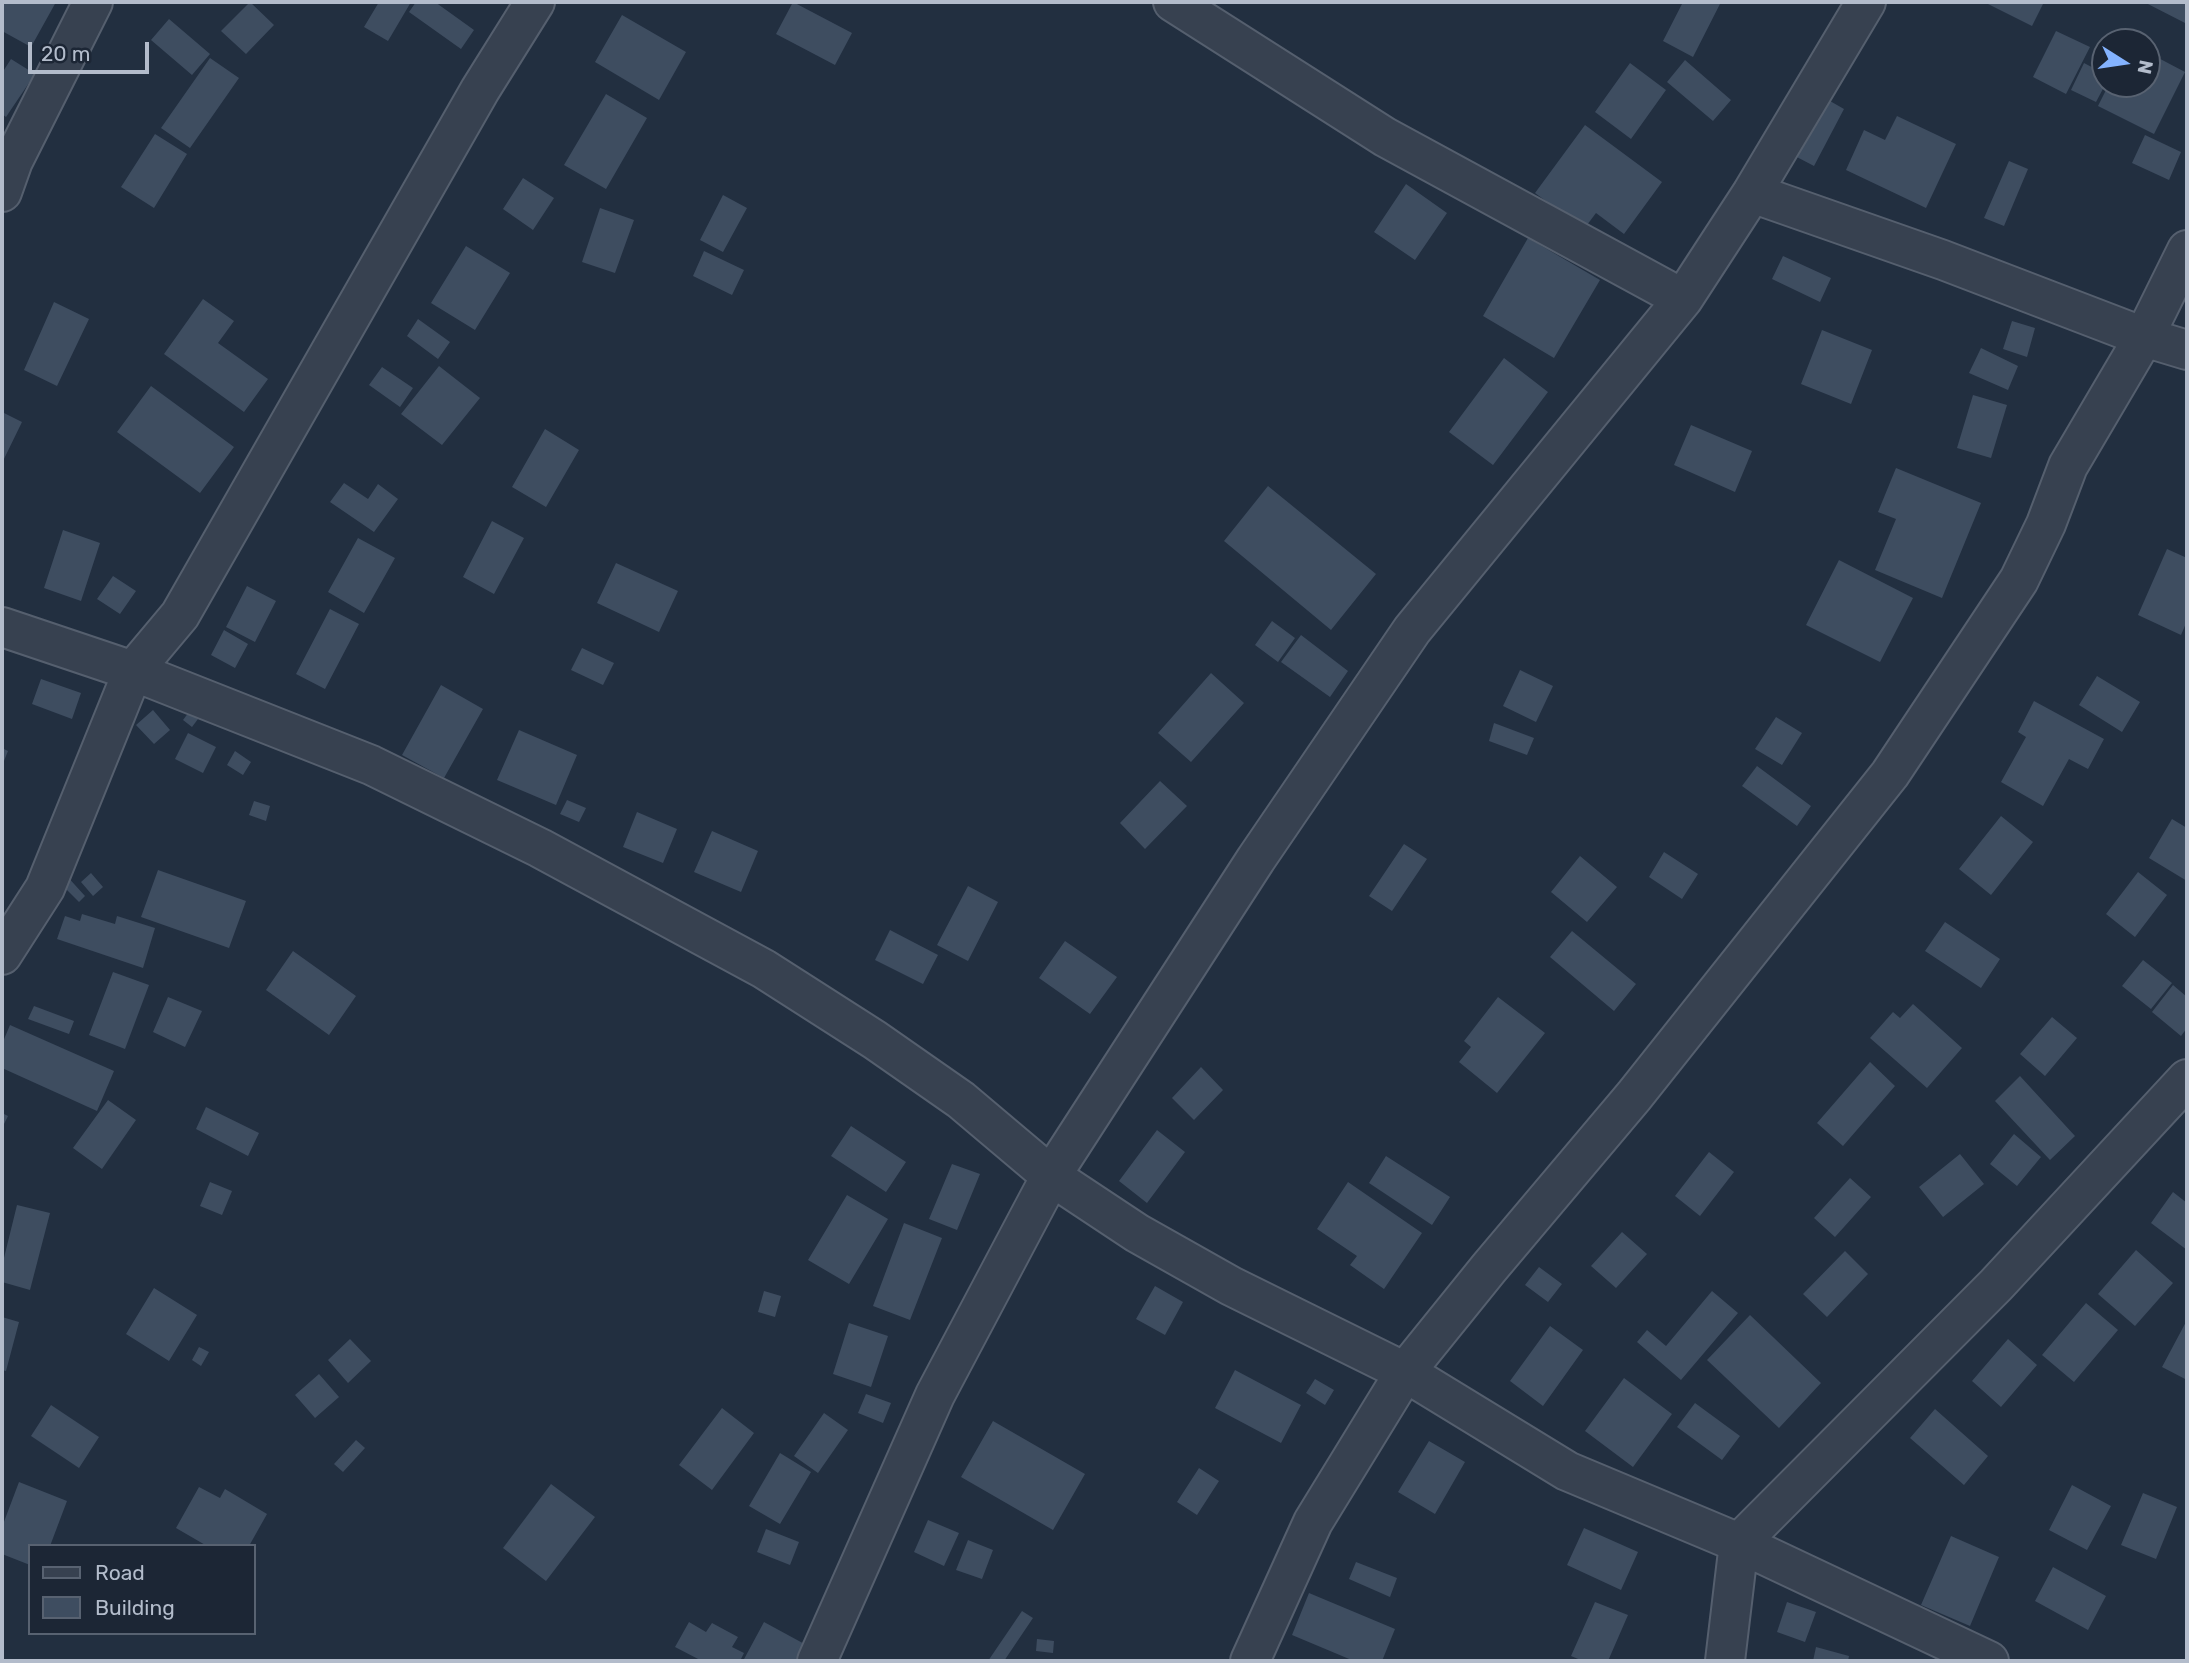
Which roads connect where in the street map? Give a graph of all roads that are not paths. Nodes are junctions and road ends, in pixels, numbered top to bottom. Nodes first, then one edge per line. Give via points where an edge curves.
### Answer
1 (93, 2) edge
2 (535, 2) edge
3 (1173, 2) edge
4 (1866, 2) edge
5 (2, 192) edge
6 (1752, 193) junction
7 (2187, 250) edge
8 (1684, 299) junction
9 (2144, 337) junction
10 (2187, 350) edge
11 (2, 627) edge
12 (133, 671) junction
13 (2, 955) edge
14 (2187, 1079) edge
15 (1051, 1176) junction
16 (1405, 1372) junction
17 (1739, 1544) junction
18 (817, 1661) edge
19 (1250, 1661) edge
20 (1725, 1661) edge
21 (1989, 1661) edge

1 - 5 street
2 - 12 street via 180,615
3 - 8 street via 1385,137
4 - 6 street
6 - 8 street
6 - 9 street
7 - 9 street
8 - 15 street via 1412,629 1256,859
9 - 10 street
9 - 16 street via 2068,466 2019,580 1890,775 1634,1096
11 - 12 street
12 - 13 street via 45,888
12 - 15 street via 371,765 540,848 764,969 961,1100
14 - 17 street via 1996,1284
15 - 16 street via 1207,1273
15 - 18 street via 935,1395
16 - 17 street via 1567,1471
16 - 19 street via 1313,1522
17 - 20 street
17 - 21 street

